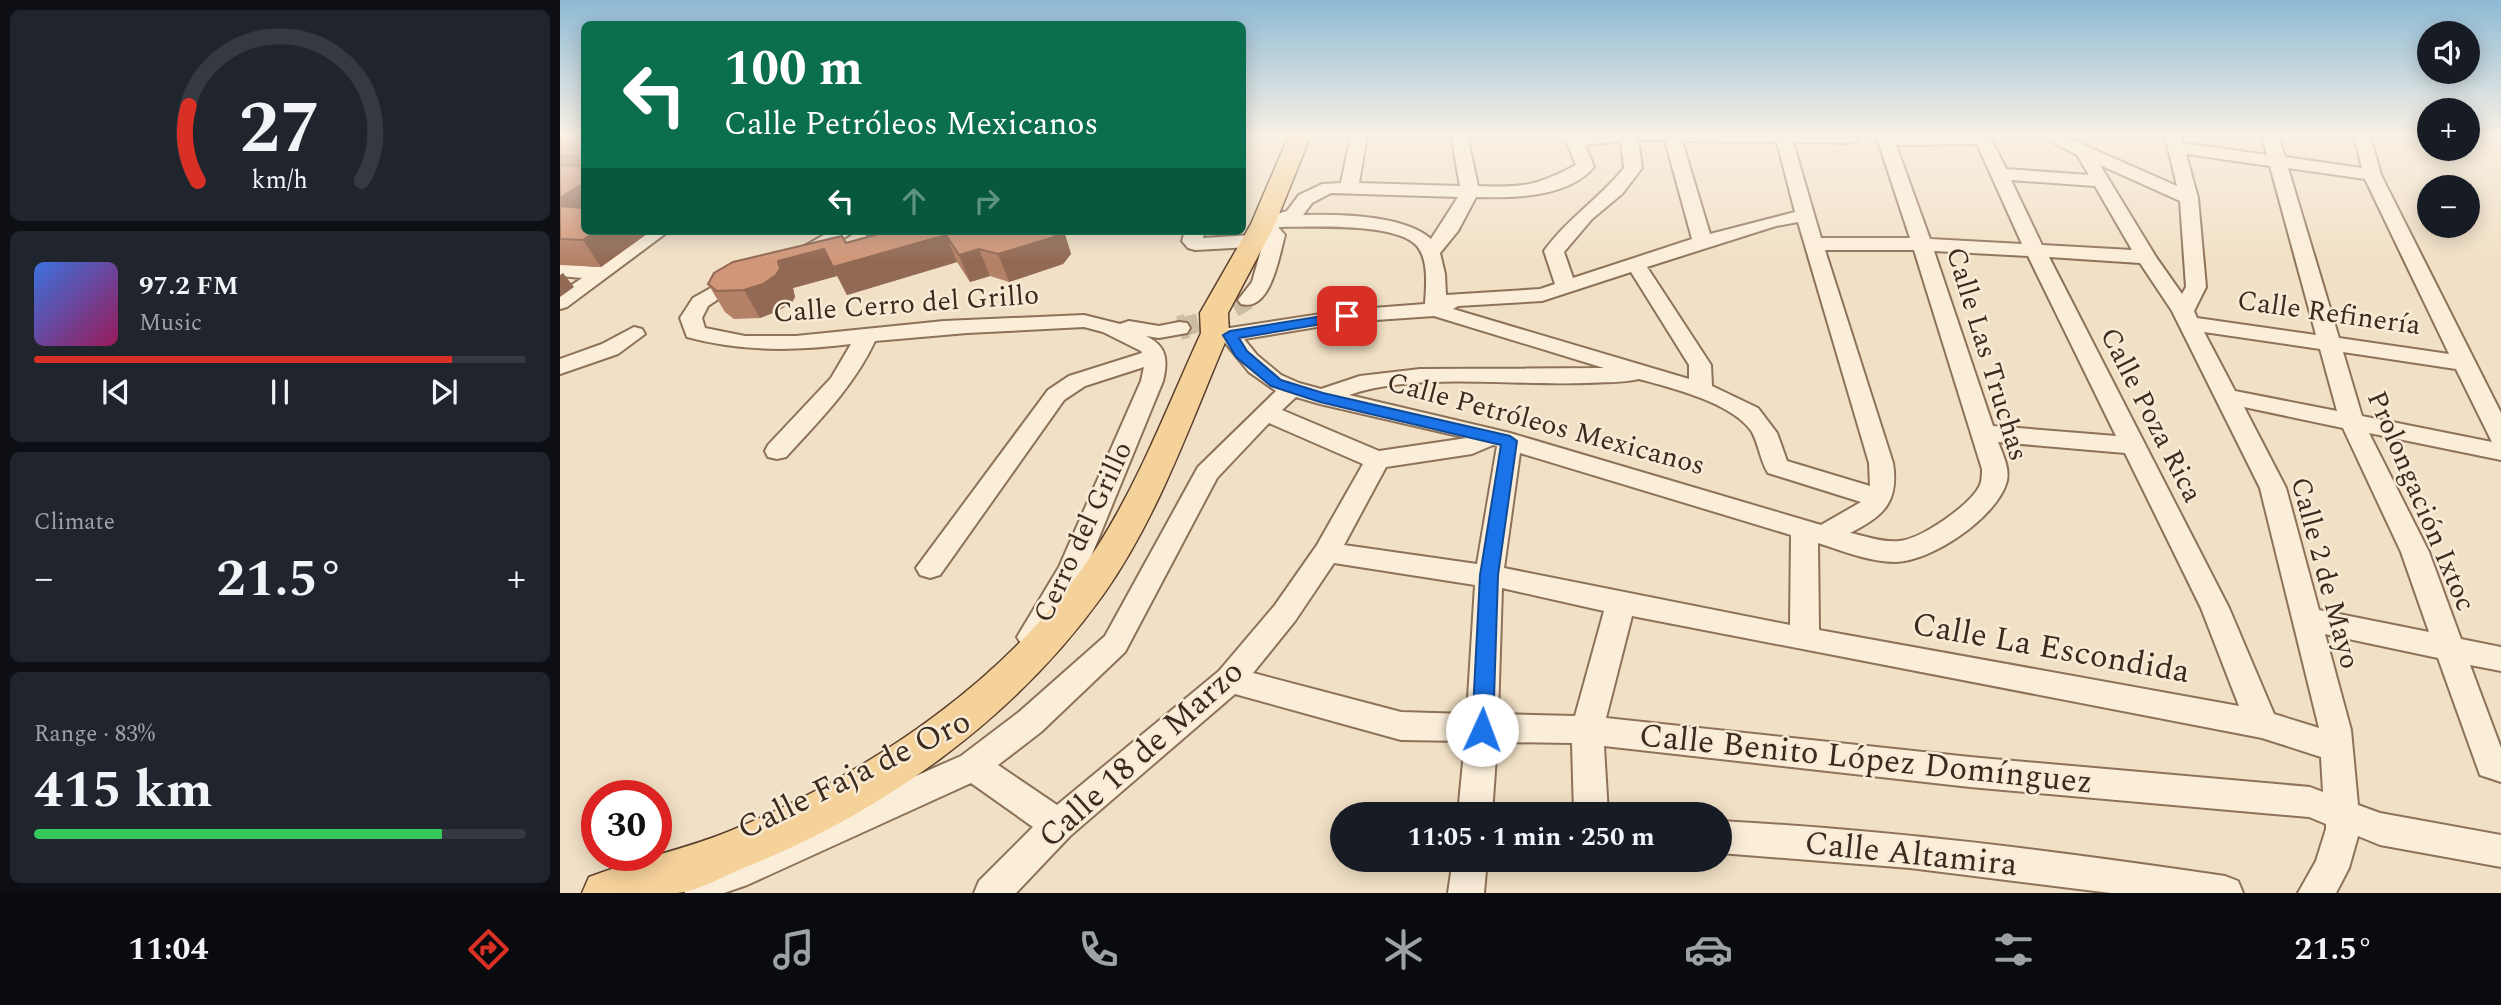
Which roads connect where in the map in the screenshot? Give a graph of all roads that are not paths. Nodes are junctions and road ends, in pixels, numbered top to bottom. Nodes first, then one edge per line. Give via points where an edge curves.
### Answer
1 (1282, 177) edge
2 (1351, 177) edge
3 (1467, 177) edge
4 (1567, 177) edge
5 (1626, 177) edge
6 (1684, 177) edge
7 (1795, 177) edge
8 (1899, 177) edge
9 (2001, 177) edge
10 (2038, 177) edge
11 (2098, 177) edge
12 (2146, 177) edge
13 (2183, 177) edge
14 (2281, 177) edge
15 (2373, 177) edge
16 (2100, 181) junction
17 (1349, 187) junction
18 (1470, 192) junction
19 (2189, 198) junction
20 (1807, 215) junction
21 (1257, 233) junction
22 (653, 235) edge
23 (838, 235) edge
24 (1194, 235) edge
25 (1246, 235) edge
26 (1246, 235) edge
27 (1703, 242) junction
28 (1813, 244) junction
29 (1922, 244) junction
30 (2035, 250) junction
31 (1431, 251) junction
32 (2146, 257) junction
33 (787, 259) edge
34 (1636, 265) junction
35 (560, 270) edge
36 (758, 270) edge
37 (601, 273) junction
38 (1566, 287) junction
39 (1248, 300) tunnel mouth
40 (560, 303) edge
41 (1435, 310) junction
42 (2185, 317) junction
43 (1111, 327) junction
44 (1179, 328) tunnel mouth
45 (634, 334) dead end
46 (1223, 334) junction
47 (866, 336) junction
48 (2330, 343) junction
49 (2463, 363) junction
50 (560, 367) edge
51 (1153, 369) junction
52 (1651, 373) junction
53 (1701, 390) junction
54 (1306, 393) junction
55 (2225, 396) junction
56 (1265, 412) junction
57 (2351, 420) junction
58 (1985, 433) junction
59 (2501, 436) edge
60 (1500, 439) junction
61 (2132, 445) junction
62 (778, 451) dead end
63 (2501, 452) edge
64 (1377, 460) junction
65 (1879, 499) junction
66 (1814, 531) junction
67 (1905, 550) joint
68 (1327, 552) junction
69 (930, 568) dead end
70 (1489, 575) junction
71 (1621, 602) junction
72 (2307, 619) junction
73 (1805, 640) junction
74 (2450, 650) junction
75 (2501, 659) edge
76 (1006, 679) junction
77 (1230, 680) junction
78 (2273, 728) junction
79 (1482, 730) junction
80 (1587, 730) junction
81 (2337, 748) junction
82 (973, 766) junction
83 (2496, 767) edge
84 (1476, 802) edge
85 (1590, 802) edge
86 (2342, 814) junction
87 (1058, 825) junction
88 (1732, 838) edge
89 (2501, 851) edge
90 (1468, 872) edge
91 (2324, 881) edge
92 (608, 892) edge
93 (992, 893) edge
94 (1466, 893) edge
95 (2225, 893) edge

1 - 21 main road
2 - 17 street
3 - 18 street
4 - 18 street via 1521,193
5 - 38 street via 1553,251
6 - 27 street
7 - 20 street
8 - 29 street, Calle Las Truchas
9 - 30 street, Calle Poza Rica
10 - 16 street
11 - 16 street, Calle 2 de Mayo
12 - 19 street
13 - 19 street
14 - 48 street, Prolongación Ixtoc
15 - 49 street
16 - 32 street, Calle 2 de Mayo
17 - 18 street
17 - 21 street via 1322,190 1305,199 1294,215
18 - 31 street
19 - 42 street via 2196,287
20 - 27 street
20 - 28 street
21 - 26 street
21 - 31 street via 1310,219 1365,223 1421,238
21 - 39 street via 1275,235 1262,283
21 - 46 main road via 1214,313
22 - 37 street
23 - 33 street, Calle Cerro del Grillo
24 - 25 street via 1195,244
27 - 34 street
28 - 29 street
28 - 65 street via 1881,463
29 - 30 street
29 - 58 street, Calle Las Truchas
30 - 32 street
30 - 61 street, Calle Poza Rica
31 - 41 street
32 - 42 street, Calle 2 de Mayo
34 - 38 street
34 - 53 street via 1700,365
35 - 37 street
36 - 47 street, Calle Cerro del Grillo via 700,302 691,318 695,332 728,340 804,343
37 - 40 street
38 - 41 street via 1535,296 1452,300
41 - 46 street via 1347,316
41 - 52 street
42 - 48 street, Calle Refinería
42 - 55 street, Calle 2 de Mayo
43 - 44 street via 1159,332
43 - 47 street, Calle Cerro del Grillo via 1073,321
43 - 51 street, Calle Cerro del Grillo via 1151,347
45 - 50 street
46 - 54 street, Calle Petróleos Mexicanos via 1276,383
46 - 76 main road via 1113,550 1066,615
47 - 62 street via 844,379
48 - 49 street, Calle Refinería
48 - 57 street, Prolongación Ixtoc
49 - 59 street
51 - 69 street via 1076,381 1056,395
51 - 76 street, Cerro del Grillo via 1072,569
52 - 53 street
52 - 54 street via 1420,376
53 - 65 street via 1749,413 1765,433 1777,467
54 - 56 street, Calle Faja de Oro
54 - 60 street, Calle Petróleos Mexicanos
55 - 57 street
55 - 72 street, Calle 2 de Mayo via 2273,488
56 - 64 street
56 - 82 street, Calle Faja de Oro via 1207,473 1115,645
57 - 63 street
57 - 74 street, Prolongación Ixtoc via 2414,552
58 - 61 street
58 - 67 street, Calle Las Truchas via 1995,469 1993,486 1946,534
60 - 64 street
60 - 66 street, Calle Petróleos Mexicanos
60 - 70 street
61 - 78 street, Calle Poza Rica
64 - 68 street, Calle 18 de Marzo
65 - 66 street via 1864,512
66 - 67 street, Calle Petróleos Mexicanos via 1891,551
66 - 73 street
68 - 70 street, Calle La Escondida
68 - 77 street, Calle 18 de Marzo
70 - 71 street, Calle La Escondida
70 - 79 street
71 - 73 street, Calle La Escondida
71 - 80 street
72 - 74 street
72 - 81 street, Calle 2 de Mayo
73 - 78 street, Calle La Escondida
74 - 75 street
74 - 83 street, Prolongación Ixtoc
76 - 92 main road via 917,750 808,818 718,858
77 - 79 street, Calle Benito López Domínguez via 1401,726
77 - 87 street, Calle 18 de Marzo
78 - 81 street, Calle La Escondida
79 - 80 street, Calle Benito López Domínguez
79 - 84 street
80 - 85 street
80 - 86 street, Calle Benito López Domínguez via 1970,772 2310,802
81 - 86 street, Calle 2 de Mayo
82 - 87 street
82 - 92 street, Calle Faja de Oro via 736,872 680,891
86 - 89 street, Calle Benito López Domínguez via 2380,829
86 - 91 street, Calle 2 de Mayo via 2343,829
87 - 93 street, Calle 18 de Marzo
88 - 95 street, Calle Altamira via 2047,868
90 - 94 street

